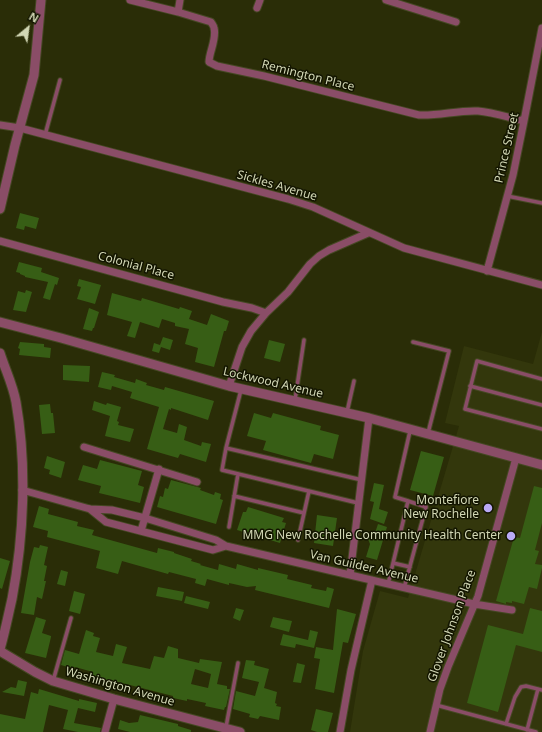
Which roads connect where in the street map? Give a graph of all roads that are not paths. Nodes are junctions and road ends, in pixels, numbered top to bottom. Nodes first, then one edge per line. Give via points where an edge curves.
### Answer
1 (42, 0) edge
2 (130, 0) edge
3 (180, 0) edge
4 (260, 0) edge
5 (386, 0) edge
6 (397, 2) edge
7 (257, 8) dead end
8 (178, 12) junction
9 (456, 22) dead end
10 (542, 28) edge
11 (60, 80) dead end
12 (524, 121) junction
13 (0, 125) edge
14 (20, 128) junction
15 (45, 136) junction
16 (507, 196) junction
17 (542, 203) edge
18 (0, 208) edge
19 (368, 233) junction
20 (0, 241) edge
21 (487, 270) junction
22 (542, 285) edge
23 (266, 313) junction
24 (0, 322) edge
25 (304, 340) dead end
26 (413, 342) dead end
27 (0, 353) edge
28 (542, 379) edge
29 (354, 381) dead end
30 (229, 386) junction
31 (470, 386) junction
32 (242, 389) junction
33 (294, 401) junction
34 (542, 405) edge
35 (346, 413) junction
36 (369, 418) junction
37 (542, 429) edge
38 (411, 430) junction
39 (428, 434) junction
40 (84, 447) dead end
41 (226, 448) junction
42 (516, 458) junction
43 (542, 463) edge
44 (159, 469) junction
45 (238, 474) junction
46 (362, 480) junction
47 (197, 482) dead end
48 (22, 490) junction
49 (308, 491) junction
50 (234, 496) junction
51 (408, 501) junction
52 (359, 504) junction
53 (90, 509) junction
54 (304, 513) junction
55 (144, 518) junction
56 (229, 527) dead end
57 (141, 531) junction
58 (298, 540) dead end
59 (226, 546) junction
60 (393, 562) junction
61 (410, 567) junction
62 (350, 575) junction
63 (372, 580) junction
64 (388, 584) junction
65 (404, 588) junction
66 (474, 604) junction
67 (512, 610) dead end
68 (71, 618) dead end
69 (0, 650) edge
70 (238, 663) dead end
71 (54, 680) junction
72 (540, 689) edge
73 (114, 699) junction
74 (436, 705) junction
75 (506, 724) junction
76 (226, 728) junction
77 (527, 730) junction
78 (104, 732) edge
79 (239, 732) edge
80 (340, 732) edge
81 (430, 732) edge
82 (536, 732) edge

1 - 14 street via 34,75
2 - 8 street, Remington Place
3 - 8 street
4 - 7 street
5 - 6 street
6 - 9 street
8 - 12 street, Remington Place via 211,22 214,39 209,62 217,66 419,115 480,111
10 - 12 street, Prince Street
11 - 15 lane
12 - 16 street, Prince Street
13 - 14 street, Sickles Avenue
14 - 15 street, Sickles Avenue
14 - 18 street
15 - 19 street, Sickles Avenue via 288,199 313,207
16 - 17 lane
16 - 21 street, Prince Street
19 - 21 street, Sickles Avenue via 404,248
19 - 23 street via 318,256 288,292
20 - 23 street, Colonial Place
21 - 22 street, Sickles Avenue
23 - 30 street via 251,331 242,348
24 - 30 street, Lockwood Avenue
25 - 33 lane
26 - 39 lane via 449,351
27 - 48 street via 16,401 21,443
28 - 31 lane via 477,361
29 - 35 lane
30 - 32 street, Lockwood Avenue
31 - 34 lane
31 - 37 lane via 464,409
32 - 33 street, Lockwood Avenue
32 - 41 lane
33 - 35 street, Lockwood Avenue
35 - 36 street, Lockwood Avenue
36 - 38 street, Lockwood Avenue
36 - 46 street
38 - 39 street, Lockwood Avenue
38 - 51 lane via 395,497
39 - 42 street, Lockwood Avenue
40 - 44 street
41 - 45 lane via 222,470
41 - 46 lane
42 - 43 street, Lockwood Avenue
42 - 66 street, Glover Johnson Place
44 - 47 street
44 - 55 street
45 - 49 lane
45 - 50 lane
46 - 52 street
48 - 53 street, Van Guilder Avenue
48 - 69 street via 20,554
49 - 52 lane
49 - 54 lane
50 - 54 lane
50 - 56 lane
51 - 60 lane
51 - 61 lane via 426,507
52 - 62 street
53 - 55 street, Van Guilder Avenue via 112,510
53 - 57 street, Van Guilder Avenue via 106,522
54 - 58 lane
55 - 57 street
55 - 59 street, Van Guilder Avenue via 216,540
57 - 59 street, Van Guilder Avenue via 213,550
59 - 62 street, Van Guilder Avenue
60 - 61 lane
60 - 64 lane
61 - 65 lane
62 - 63 street, Van Guilder Avenue
63 - 64 street, Van Guilder Avenue
63 - 80 street
64 - 65 street, Van Guilder Avenue
65 - 66 street, Van Guilder Avenue
66 - 67 street, Van Guilder Avenue
66 - 74 street, Glover Johnson Place via 448,667
68 - 71 lane
69 - 71 street, Washington Avenue via 35,672
70 - 76 lane
71 - 73 street, Washington Avenue
72 - 75 lane via 521,687
72 - 77 lane
73 - 76 street, Washington Avenue
73 - 78 street
74 - 75 lane
74 - 81 street, Glover Johnson Place
75 - 77 lane
76 - 79 street, Washington Avenue
77 - 82 lane

